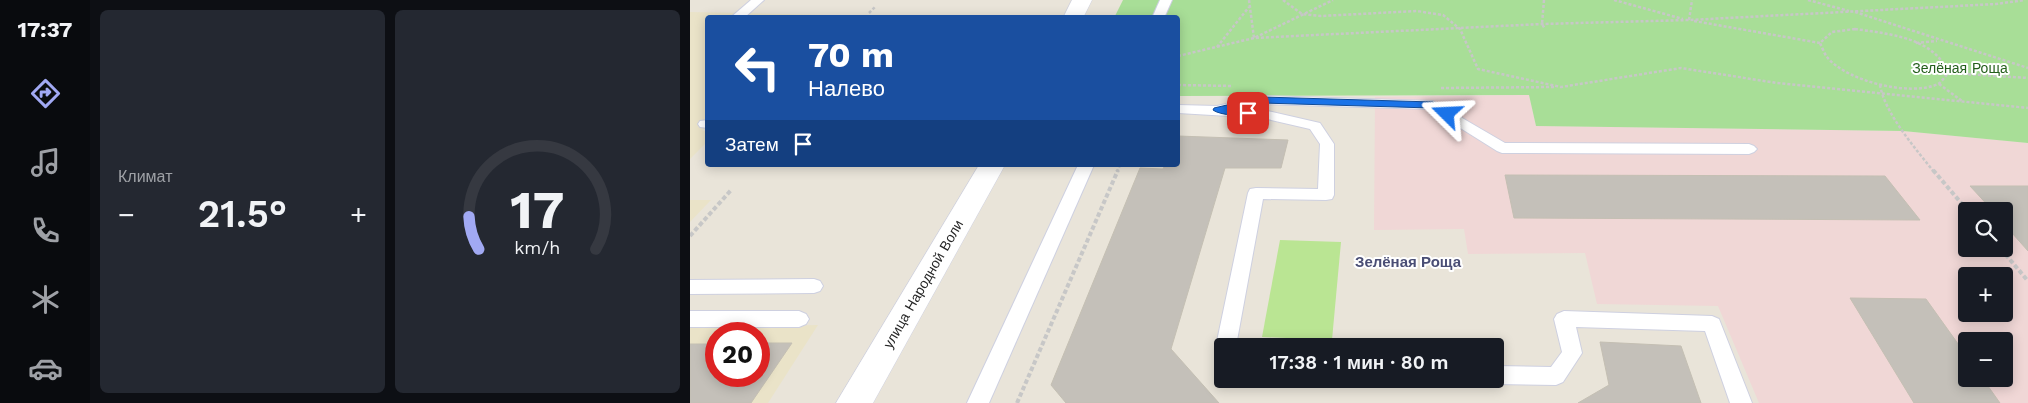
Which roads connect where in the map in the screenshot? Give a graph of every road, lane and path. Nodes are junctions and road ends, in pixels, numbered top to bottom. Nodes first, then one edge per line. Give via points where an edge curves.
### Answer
1 (758, 0) edge
2 (1082, 0) edge
3 (1166, 0) edge
4 (1249, 0) edge
5 (1283, 0) edge
6 (1333, 0) edge
7 (1544, 0) edge
8 (1614, 0) edge
9 (1692, 0) edge
10 (1808, 0) edge
11 (2025, 0) edge
12 (876, 6) dead end
13 (1249, 7) junction
14 (1852, 12) junction
15 (869, 13) dead end
16 (1302, 14) junction
17 (740, 15) edge
18 (1074, 15) edge
19 (1159, 15) edge
20 (1689, 20) junction
21 (1542, 24) junction
22 (1460, 29) junction
23 (1545, 29) dead end
24 (1254, 38) junction
25 (1940, 41) junction
26 (1916, 42) junction
27 (1820, 43) junction
28 (1217, 47) junction
29 (1180, 56) edge
30 (2028, 68) edge
31 (1948, 72) junction
32 (2028, 78) edge
33 (1939, 84) junction
34 (1880, 85) junction
35 (1881, 93) junction
36 (1962, 101) junction
37 (2028, 108) edge
38 (1180, 109) edge
39 (1218, 110) junction
40 (1749, 149) dead end
41 (991, 167) edge
42 (1085, 167) edge
43 (1119, 167) edge
44 (732, 189) dead end
45 (1960, 202) edge
46 (690, 236) edge
47 (2008, 257) edge
48 (2028, 281) edge
49 (814, 286) dead end
50 (690, 287) edge
51 (798, 319) dead end
52 (690, 320) edge
53 (1228, 338) edge
54 (1504, 375) edge
55 (854, 403) edge
56 (978, 403) edge
57 (1017, 403) edge
58 (1742, 403) edge

1 - 17 lane
2 - 18 street
3 - 19 lane
4 - 13 path
5 - 16 path
6 - 16 path
7 - 21 path
8 - 20 path
9 - 20 path
10 - 14 path
11 - 14 path
12 - 15 path
13 - 24 path
13 - 28 path
14 - 20 path
14 - 25 path
16 - 22 path via 1417,12 1443,15
16 - 24 path
20 - 21 path
20 - 27 path
21 - 22 path
21 - 23 path
22 - 24 path
22 - 35 path via 1478,69 1561,87 1681,68 1777,83
24 - 28 path
25 - 26 path
25 - 30 path
26 - 27 path via 1885,32 1855,29 1832,32
26 - 31 path via 1939,57
27 - 34 path via 1827,57 1848,73
28 - 29 path
31 - 32 path
31 - 33 path
33 - 34 path via 1914,89
33 - 36 path
34 - 35 path
35 - 36 path
35 - 45 path via 1919,153
36 - 37 path
38 - 39 lane
39 - 40 lane via 1262,100 1433,105 1502,148
39 - 53 lane via 1263,114 1315,126 1327,144 1326,195 1256,192
41 - 55 street, улица Народной Воли
42 - 56 lane
43 - 57 path
44 - 46 path
47 - 48 path
49 - 50 lane
51 - 52 lane
54 - 58 lane via 1556,376 1572,353 1564,319 1712,324

